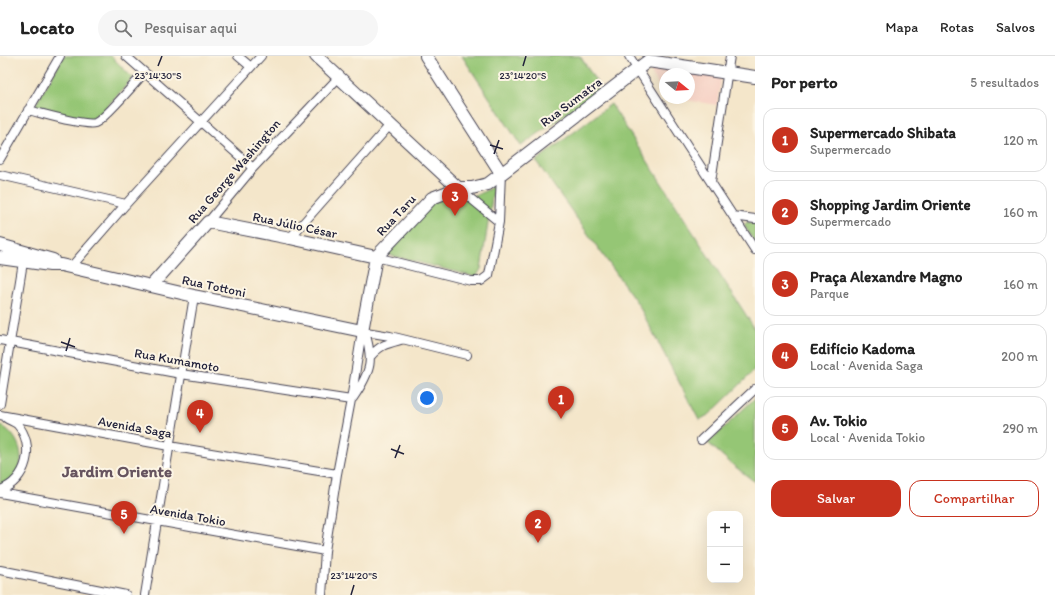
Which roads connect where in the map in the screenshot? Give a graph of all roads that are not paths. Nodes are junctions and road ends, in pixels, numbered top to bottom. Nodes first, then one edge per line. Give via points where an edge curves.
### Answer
1 (60, 56) edge
2 (126, 56) edge
3 (238, 56) edge
4 (261, 56) edge
5 (316, 56) edge
6 (426, 56) edge
7 (629, 56) edge
8 (730, 56) edge
9 (649, 58) edge
10 (251, 67) junction
11 (637, 70) junction
12 (144, 72) junction
13 (727, 72) junction
14 (338, 76) junction
15 (755, 76) edge
16 (28, 110) junction
17 (201, 122) junction
18 (390, 125) junction
19 (0, 159) edge
20 (253, 168) junction
21 (501, 173) junction
22 (0, 175) edge
23 (711, 182) junction
24 (458, 188) junction
25 (126, 204) junction
26 (733, 216) junction
27 (755, 219) edge
28 (208, 222) junction
29 (499, 222) junction
30 (290, 238) junction
31 (0, 245) edge
32 (755, 250) edge
33 (24, 256) junction
34 (376, 257) junction
35 (0, 258) edge
36 (66, 266) junction
37 (151, 286) junction
38 (194, 296) junction
39 (363, 329) junction
40 (0, 340) edge
41 (403, 340) junction
42 (10, 342) junction
43 (467, 355) dead end
44 (370, 357) junction
45 (356, 367) junction
46 (367, 372) junction
47 (181, 374) junction
48 (755, 389) edge
49 (352, 400) junction
50 (0, 404) edge
51 (0, 415) edge
52 (701, 440) dead end
53 (169, 446) junction
54 (338, 474) junction
55 (0, 490) edge
56 (0, 493) edge
57 (157, 522) junction
58 (325, 552) junction
59 (0, 570) edge
60 (126, 595) edge
61 (145, 595) edge
62 (322, 595) edge

1 - 16 street
2 - 12 street
3 - 10 street
4 - 10 street
5 - 14 street
6 - 21 street
7 - 11 street
8 - 13 street
9 - 11 street, Rua Sumatra
9 - 13 street, Rua Sumatra
10 - 17 street
11 - 21 street, Rua Sumatra
11 - 23 street
12 - 16 street via 95,123
12 - 17 street
13 - 15 street, Rua Sumatra
13 - 23 street
14 - 18 street
14 - 20 street, Rua George Washington
16 - 19 street
17 - 20 street
17 - 25 street
18 - 24 street
18 - 30 street
20 - 28 street, Rua George Washington
21 - 24 street, Rua Taru via 488,184
21 - 29 street
22 - 25 street
23 - 26 street
24 - 29 street
24 - 34 street, Rua Taru via 432,198
25 - 36 street
26 - 27 street
26 - 32 street
28 - 30 street, Rua Júlio César
28 - 37 street, Rua George Washington
29 - 34 street via 489,275 481,281 471,281
30 - 34 street, Rua Júlio César
31 - 33 street, Rua Tottoni
33 - 35 street, Rua Tottoni
33 - 36 street, Rua Tottoni via 50,265
33 - 42 street
34 - 39 street
36 - 37 street, Rua Tottoni
37 - 38 street, Rua Tottoni
38 - 39 street, Rua Tottoni
38 - 47 street
39 - 41 street, Rua Tottoni
39 - 44 street via 371,352
39 - 45 street
40 - 42 street, Rua Kumamoto
41 - 43 street, Rua Tottoni
41 - 44 street, Rua Tottoni via 384,344
42 - 47 street, Rua Kumamoto
42 - 50 street
44 - 46 street
45 - 46 street
45 - 49 street
46 - 49 street
47 - 49 street, Rua Kumamoto
47 - 53 street
48 - 52 street
49 - 54 street
51 - 53 street, Avenida Saga
51 - 55 street via 16,423 24,435 28,448 23,472 14,483
53 - 54 street, Avenida Saga
53 - 57 street
54 - 58 street
56 - 57 street, Avenida Tokio
57 - 58 street, Avenida Tokio
57 - 61 street
58 - 62 street
59 - 60 street

